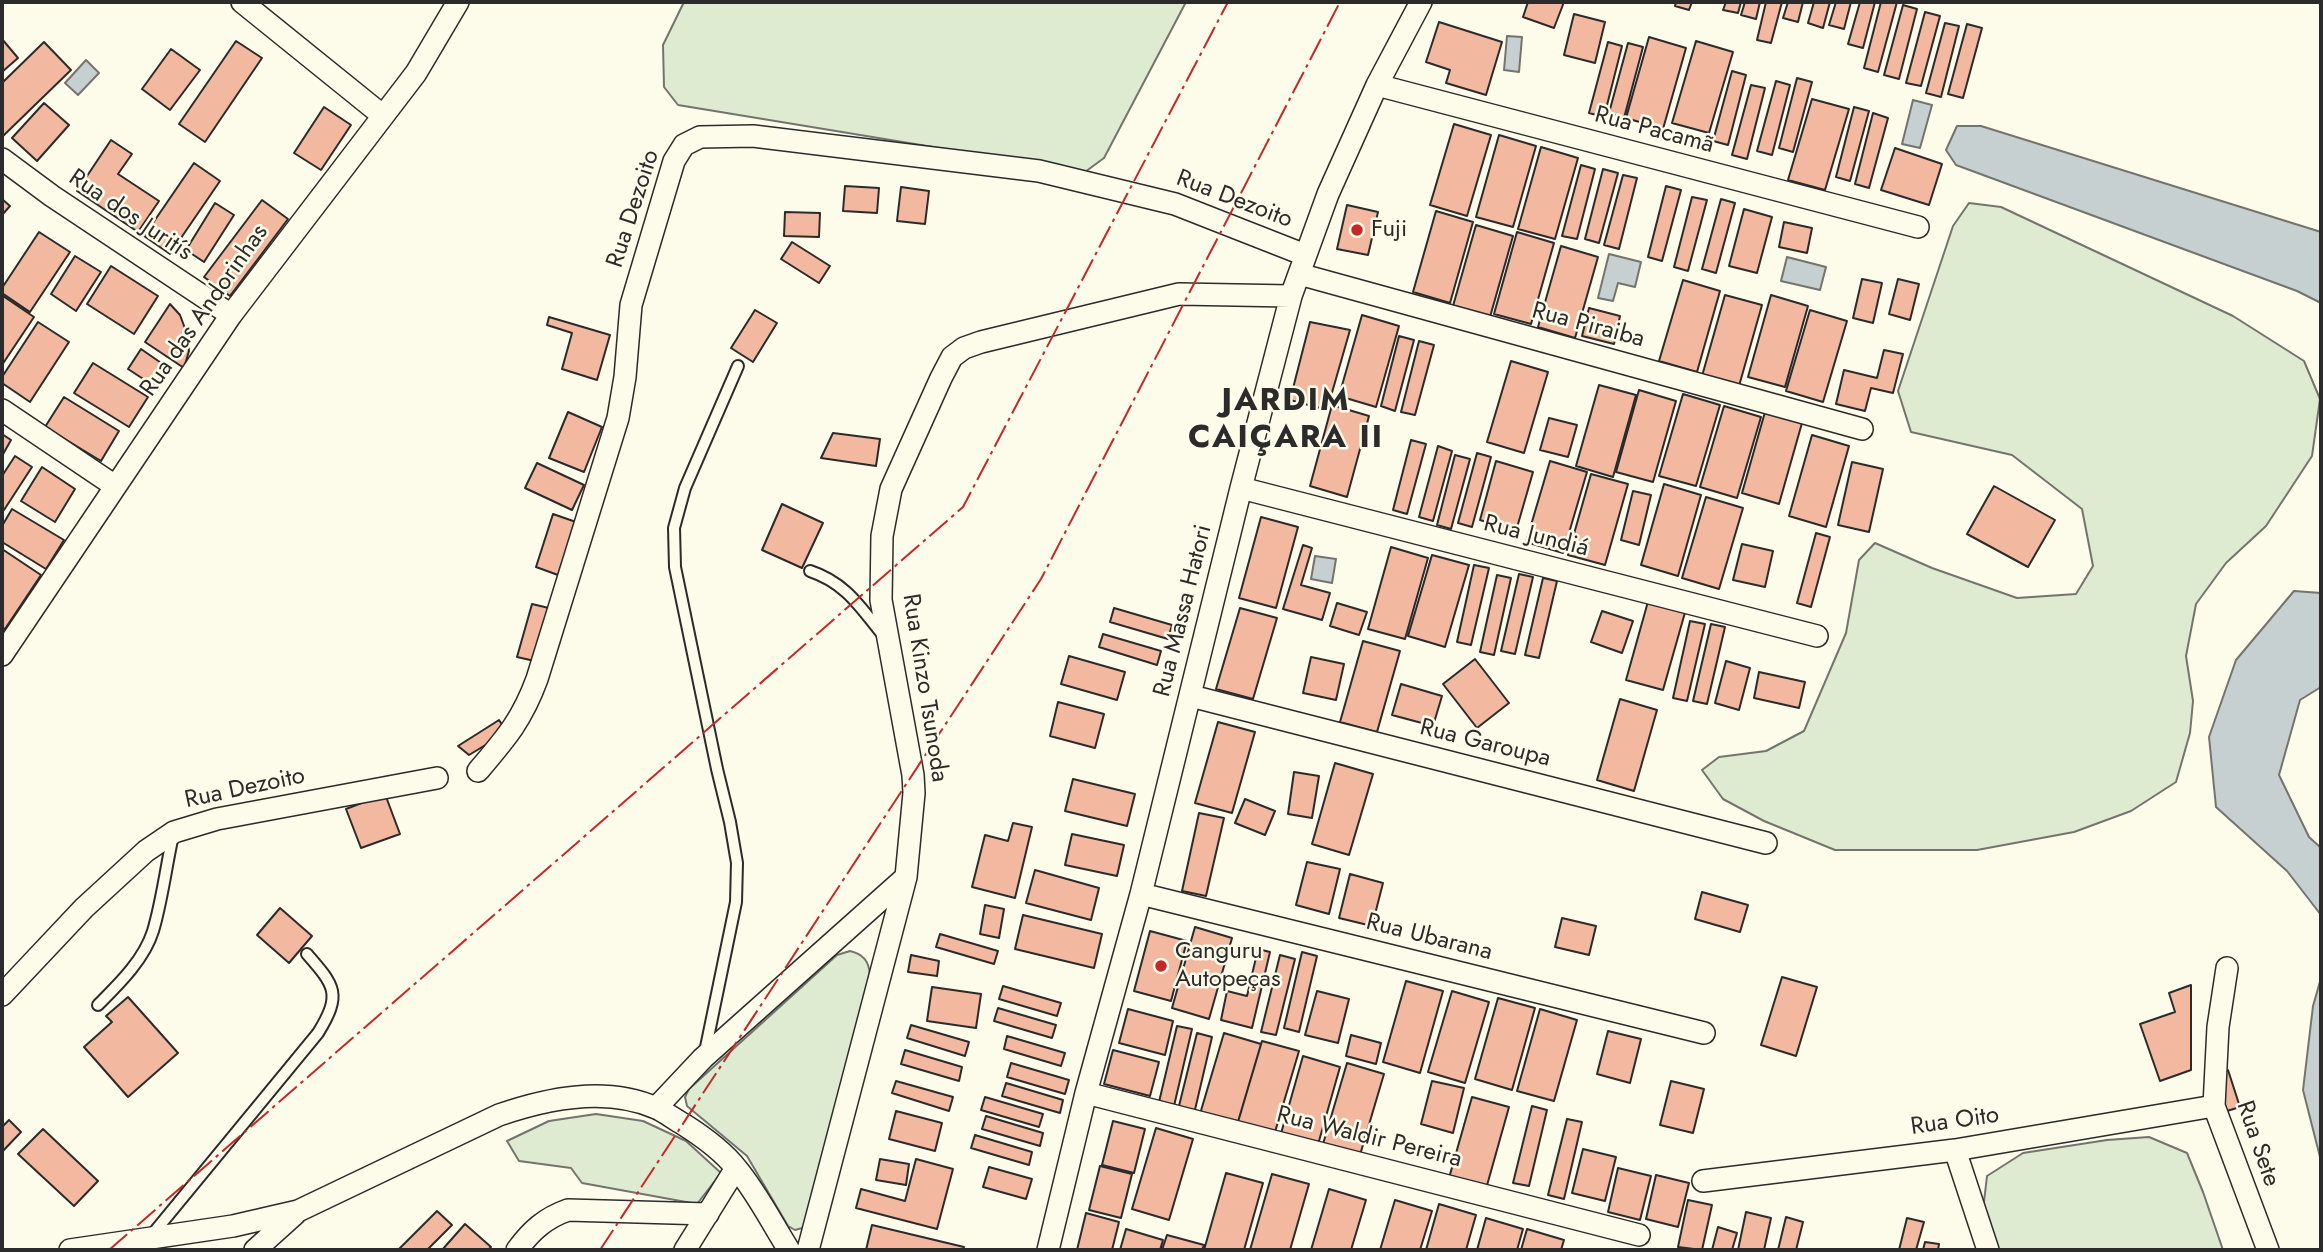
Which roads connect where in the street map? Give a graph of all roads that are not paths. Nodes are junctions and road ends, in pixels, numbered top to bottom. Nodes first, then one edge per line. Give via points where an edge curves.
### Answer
1 (242, 2) edge
2 (458, 2) edge
3 (1421, 2) edge
4 (1377, 85) junction
5 (382, 115) junction
6 (2, 159) edge
7 (1918, 227) dead end
8 (1302, 265) junction
9 (1291, 296) junction
10 (231, 315) junction
11 (738, 366) dead end
12 (2, 410) edge
13 (1862, 429) dead end
14 (115, 486) junction
15 (1241, 488) junction
16 (810, 570) dead end
17 (1817, 636) dead end
18 (889, 643) junction
19 (2, 655) edge
20 (1191, 696) junction
21 (478, 771) dead end
22 (437, 778) dead end
23 (174, 832) junction
24 (1766, 843) dead end
25 (906, 877) junction
26 (1141, 894) junction
27 (307, 954) dead end
28 (2227, 968) dead end
29 (2, 995) edge
30 (98, 1005) dead end
31 (1704, 1033) dead end
32 (704, 1058) junction
33 (1086, 1093) junction
34 (2214, 1106) junction
35 (656, 1108) junction
36 (1955, 1150) junction
37 (736, 1168) junction
38 (1703, 1181) dead end
39 (299, 1211) junction
40 (708, 1214) junction
41 (1639, 1235) dead end
42 (147, 1241) junction
43 (70, 1250) edge
44 (256, 1250) edge
45 (517, 1250) edge
46 (685, 1250) edge
47 (789, 1250) edge
48 (808, 1250) edge
49 (1048, 1250) edge
50 (1988, 1250) edge
51 (2268, 1250) edge

1 - 5 street
2 - 5 street, Rua das Andorinhas via 416,73
3 - 4 street, Rua Massa Hatori
4 - 7 street, Rua Pacamã
4 - 8 street, Rua Massa Hatori
5 - 10 street, Rua das Andorinhas
6 - 10 street, Rua dos Juritís
8 - 9 street, Rua Massa Hatori
8 - 13 street, Rua Piraiba
8 - 21 street, Rua Dezoito via 1175,204 1039,171 753,136 700,137 684,145 674,161 631,305 618,418 537,679 514,728
9 - 15 street, Rua Massa Hatori
9 - 18 street, Rua Kinzo Tsunoda via 1179,294 981,342 952,357 886,508 881,600
10 - 14 street, Rua das Andorinhas
11 - 32 lane via 685,488 674,528 675,568 737,863 736,902
12 - 14 street
14 - 19 street, Rua das Andorinhas
15 - 17 street, Rua Jundiá
15 - 20 street, Rua Massa Hatori
16 - 18 lane via 845,589
18 - 25 street, Rua Kinzo Tsunoda via 913,775
20 - 24 street, Rua Garoupa
20 - 26 street, Rua Massa Hatori
22 - 23 street, Rua Dezoito via 217,819
23 - 29 street, Rua Dezoito via 146,851 84,908
23 - 30 lane via 152,934 137,960
25 - 32 street
25 - 48 street, Rua Kinzo Tsunoda
26 - 31 street, Rua Ubarana
26 - 33 street, Rua Massa Hatori
27 - 42 lane via 330,981 330,1014
28 - 34 street, Rua Sete
32 - 35 street
33 - 41 street, Rua Waldir Pereira
33 - 49 street, Rua Massa Hatori
34 - 36 street, Rua Oito
34 - 51 street, Rua Sete
35 - 37 street via 700,1134
35 - 39 street via 627,1099 591,1097 530,1104 486,1120
36 - 38 street, Rua Oito
36 - 50 street
37 - 40 street
37 - 47 street
39 - 42 street
39 - 44 street
40 - 45 street via 568,1210 536,1227
40 - 46 street
42 - 43 street

